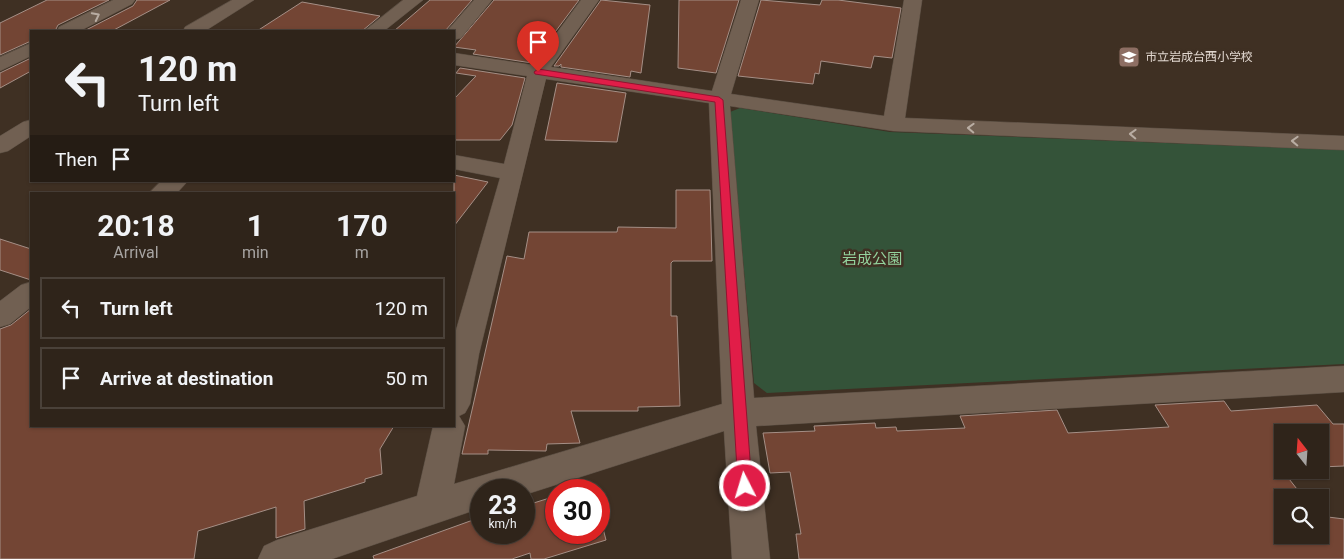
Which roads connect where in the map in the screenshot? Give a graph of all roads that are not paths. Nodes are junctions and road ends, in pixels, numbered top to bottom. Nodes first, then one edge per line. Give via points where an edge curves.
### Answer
1 (126, 0) edge
2 (245, 0) edge
3 (414, 0) edge
4 (483, 0) edge
5 (590, 0) edge
6 (750, 0) edge
7 (913, 0) edge
8 (68, 30) edge
9 (194, 30) edge
10 (374, 30) edge
11 (455, 33) edge
12 (30, 50) edge
13 (455, 59) edge
14 (1, 64) edge
15 (30, 71) edge
16 (538, 72) junction
17 (719, 100) junction
18 (893, 124) junction
19 (30, 128) edge
20 (1344, 143) edge
21 (0, 146) edge
22 (455, 162) edge
23 (513, 174) junction
24 (175, 182) edge
25 (162, 192) edge
26 (30, 293) edge
27 (0, 316) edge
28 (459, 353) edge
29 (1344, 379) edge
30 (455, 394) edge
31 (739, 413) junction
32 (449, 427) edge
33 (525, 479) edge
34 (470, 496) edge
35 (432, 508) junction
36 (277, 559) edge
37 (752, 559) edge

8 -> 1 street
2 - 9 street
3 - 10 street
4 - 11 street
5 - 16 street
6 - 17 street
7 - 18 street
12 - 14 street
13 - 16 street
14 - 15 street
16 - 17 street
16 - 23 street
17 - 18 street
17 - 31 street
20 -> 18 street
19 - 21 street
22 - 23 street
23 - 28 street
24 - 25 street
26 - 27 street
28 - 30 street
29 - 31 street
31 - 33 street
31 - 37 street
32 - 35 street
34 - 35 street
35 - 36 street

